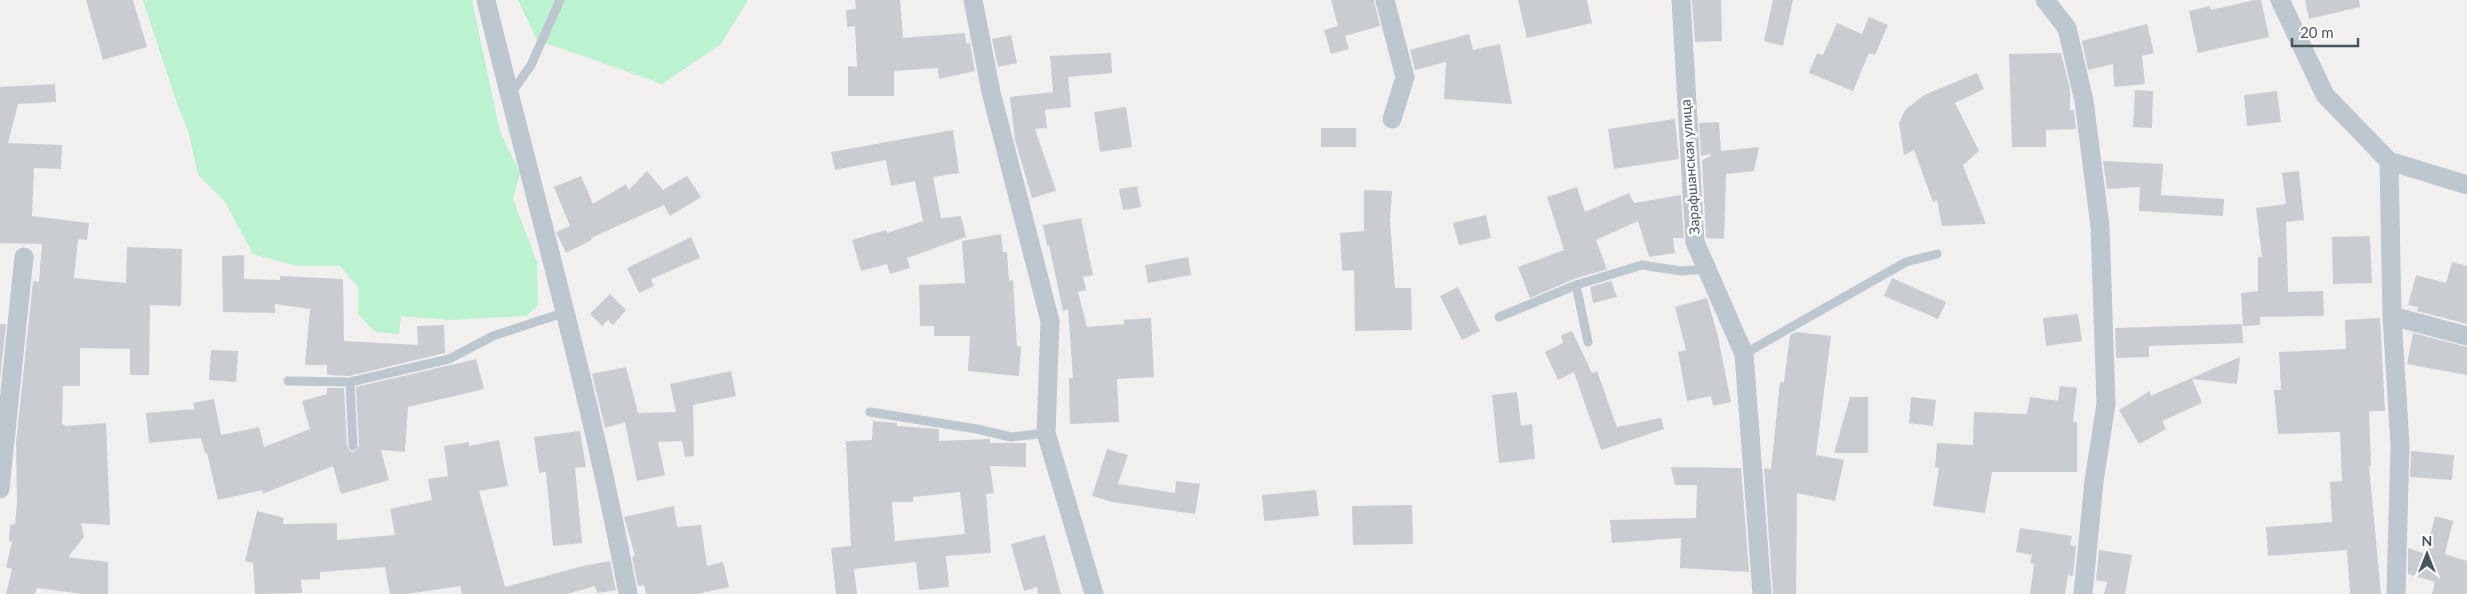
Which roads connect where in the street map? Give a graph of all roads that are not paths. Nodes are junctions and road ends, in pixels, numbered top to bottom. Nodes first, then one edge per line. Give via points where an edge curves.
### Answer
1 (486, 0) edge
2 (560, 0) edge
3 (973, 0) edge
4 (1385, 0) edge
5 (1680, 0) edge
6 (2045, 0) edge
7 (2280, 0) edge
8 (509, 96) junction
9 (1392, 119) dead end
10 (2389, 161) junction
11 (2467, 186) edge
12 (1937, 254) dead end
13 (24, 257) dead end
14 (1707, 269) junction
15 (1576, 285) junction
16 (566, 312) junction
17 (2392, 316) junction
18 (1499, 317) dead end
19 (2467, 336) edge
20 (1588, 342) dead end
21 (1744, 354) junction
22 (288, 381) dead end
23 (350, 382) junction
24 (870, 412) dead end
25 (1046, 433) junction
26 (353, 446) dead end
27 (0, 489) edge
28 (627, 594) edge
29 (1094, 594) edge
30 (1762, 594) edge
31 (2083, 594) edge
32 (2396, 594) edge

1 - 8 street
2 - 8 lane via 531,65
3 - 25 street via 991,92 1050,321
4 - 9 street via 1405,77
5 - 14 street, Зарафшанская улица via 1695,242
6 - 31 street via 2067,28 2084,101 2100,226 2106,404 2094,481
7 - 10 street via 2325,95
8 - 16 street
10 - 11 street
10 - 17 street
12 - 21 lane via 1906,262
13 - 27 street
14 - 15 lane via 1681,271 1642,265
14 - 21 street, Зарафшанская улица
15 - 18 lane
15 - 20 lane
16 - 23 lane via 493,336 449,359
16 - 28 street via 620,544
17 - 19 street
17 - 32 street via 2400,445
21 - 30 street, Зарафшанская улица
22 - 23 lane
23 - 26 lane
24 - 25 lane via 977,428 1011,437
25 - 29 street

